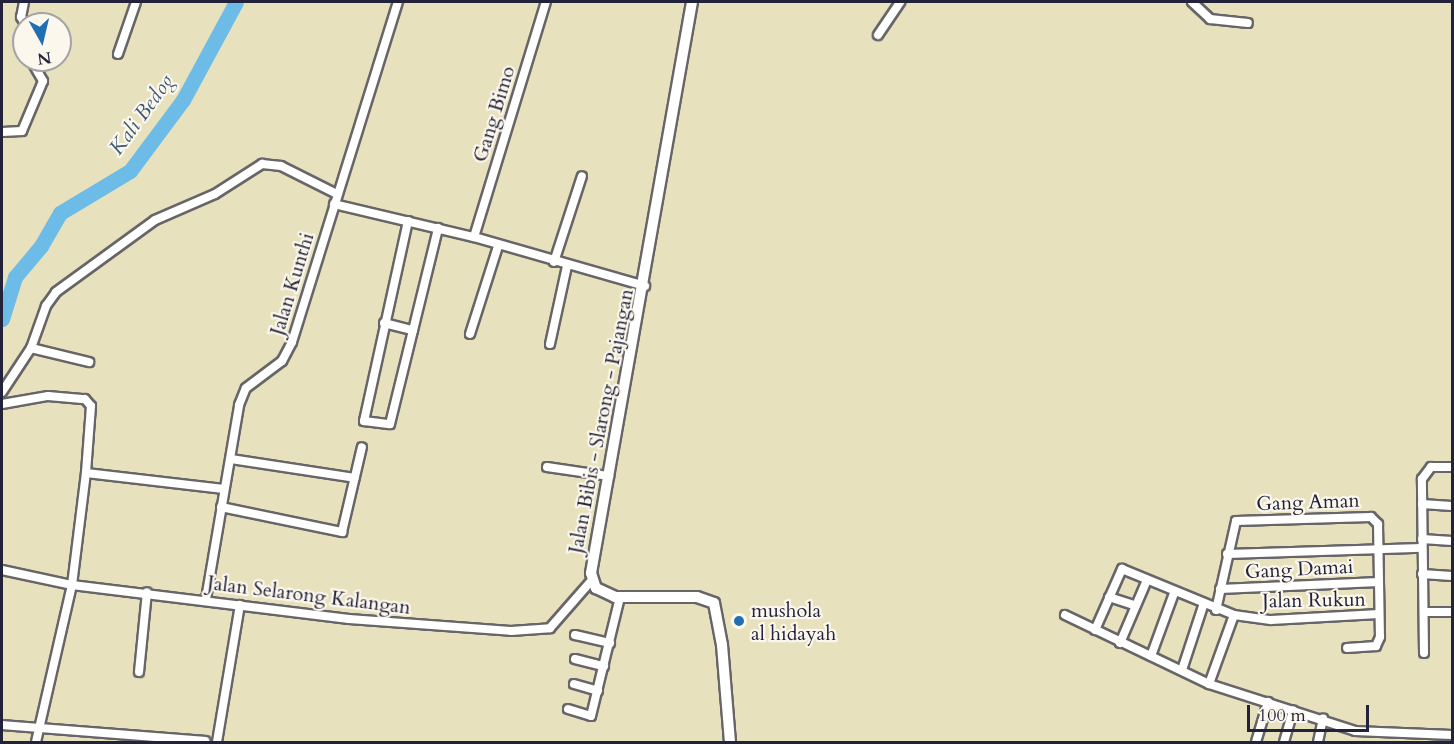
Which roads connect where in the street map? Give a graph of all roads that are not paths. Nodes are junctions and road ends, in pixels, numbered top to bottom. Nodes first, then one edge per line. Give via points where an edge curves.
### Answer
1 (136, 2) edge
2 (398, 2) edge
3 (546, 2) edge
4 (692, 2) edge
5 (900, 2) edge
6 (1192, 2) edge
7 (1248, 23) dead end
8 (878, 35) dead end
9 (118, 54) dead end
10 (38, 72) edge
11 (2, 132) edge
12 (582, 176) dead end
13 (337, 194) junction
14 (334, 204) junction
15 (408, 221) junction
16 (438, 228) junction
17 (474, 237) junction
18 (498, 246) junction
19 (554, 262) junction
20 (567, 266) junction
21 (645, 286) junction
22 (384, 323) junction
23 (413, 330) junction
24 (470, 334) dead end
25 (550, 344) dead end
26 (32, 348) junction
27 (89, 362) dead end
28 (2, 392) edge
29 (2, 404) edge
30 (362, 447) dead end
31 (231, 459) junction
32 (547, 467) dead end
33 (1452, 467) edge
34 (86, 473) junction
35 (609, 476) junction
36 (355, 478) junction
37 (224, 489) junction
38 (1422, 504) junction
39 (1452, 506) edge
40 (221, 507) junction
41 (1452, 541) edge
42 (1422, 544) junction
43 (1378, 549) junction
44 (1227, 554) junction
45 (2, 570) edge
46 (1422, 574) junction
47 (1452, 576) edge
48 (592, 580) junction
49 (1147, 580) junction
50 (1379, 582) junction
51 (72, 585) junction
52 (1220, 589) junction
53 (147, 592) junction
54 (1174, 593) junction
55 (620, 597) junction
56 (1109, 597) junction
57 (206, 599) junction
58 (240, 605) junction
59 (1136, 606) junction
60 (1203, 606) junction
61 (1216, 610) junction
62 (1424, 612) junction
63 (1452, 612) edge
64 (1065, 615) dead end
65 (1233, 615) junction
66 (1379, 615) junction
67 (1095, 630) junction
68 (575, 635) dead end
69 (610, 643) junction
70 (1120, 643) junction
71 (1347, 648) dead end
72 (1425, 653) dead end
73 (1152, 656) junction
74 (575, 659) dead end
75 (604, 666) junction
76 (1182, 669) junction
77 (139, 672) dead end
78 (574, 684) dead end
79 (1209, 684) junction
80 (598, 691) junction
81 (1268, 702) junction
82 (568, 710) dead end
83 (1293, 710) junction
84 (1323, 719) junction
85 (2, 725) edge
86 (39, 731) junction
87 (1426, 733) junction
88 (1452, 735) edge
89 (205, 741) edge
90 (36, 742) edge
91 (217, 742) edge
92 (730, 742) edge
93 (1256, 742) edge
94 (1284, 742) edge
95 (1318, 742) edge
96 (1426, 742) edge

1 - 9 street
2 - 13 street, Jalan Kunthi
3 - 17 street, Gang Bimo
4 - 21 main road, Jalan Bibis - Slarong - Pajangan
5 - 8 street
6 - 7 street via 1204,17
10 - 11 street via 43,81 22,131
12 - 19 street
13 - 14 street, Jalan Kunthi
13 - 26 street via 272,163 253,167 215,194 155,220 56,292 46,306
14 - 15 street
14 - 31 street, Jalan Kunthi via 288,354 241,397
15 - 16 street
15 - 22 street
16 - 17 street
16 - 23 street
17 - 18 street
18 - 19 street
18 - 24 street
19 - 20 street
20 - 21 street
20 - 25 street
21 - 35 main road, Jalan Bibis - Slarong - Pajangan
22 - 23 street
22 - 23 street via 364,421 390,424
26 - 27 street
26 - 28 street
29 - 34 street via 48,396 86,399 91,406
30 - 36 street
31 - 36 street
31 - 37 street, Jalan Kunthi
32 - 35 street
33 - 38 street via 1427,470 1422,479
34 - 37 street
34 - 51 street
35 - 48 main road, Jalan Bibis - Slarong - Pajangan via 591,566
36 - 40 street via 342,532
37 - 40 street, Jalan Kunthi
38 - 39 street
38 - 42 street
40 - 57 street, Jalan Kunthi
41 - 42 street
42 - 43 street
42 - 46 street
43 - 44 street
43 - 44 street, Gang Aman via 1378,524 1371,517 1236,520
43 - 50 street
44 - 52 street
45 - 51 street, Jalan Selarong Kalangan
46 - 47 street
46 - 62 street
48 - 55 main road, Jalan Bibis - Slarong - Pajangan via 605,593
48 - 58 street, Jalan Selarong Kalangan via 560,621 536,631 350,620
49 - 54 street, Jalan Rukun
49 - 56 street, Jalan Rukun via 1122,569
49 - 59 street
50 - 52 street, Gang Damai
50 - 66 street
51 - 53 street, Jalan Selarong Kalangan
51 - 86 street
52 - 61 street
53 - 57 street, Jalan Selarong Kalangan
53 - 77 street
54 - 60 street, Jalan Rukun
54 - 73 street
55 - 69 street
55 - 92 main road, Jalan Bibis - Slarong - Pajangan via 697,597 714,603
56 - 59 street
56 - 67 street
57 - 58 street, Jalan Selarong Kalangan
58 - 91 street
59 - 70 street
60 - 61 street, Jalan Rukun
60 - 76 street
61 - 65 street, Jalan Rukun
62 - 63 street
62 - 72 street
64 - 67 street
65 - 66 street, Jalan Rukun
65 - 79 street
66 - 71 street via 1379,643
67 - 70 street
68 - 69 street
69 - 75 street
70 - 73 street
73 - 76 street
74 - 75 street
75 - 80 street
76 - 79 street
78 - 80 street
79 - 81 street
80 - 82 street via 591,716
81 - 83 street
81 - 93 street
83 - 84 street
83 - 94 street
84 - 87 street via 1360,733
84 - 95 street
85 - 86 street
86 - 89 street
86 - 90 street
87 - 88 street
87 - 96 street

